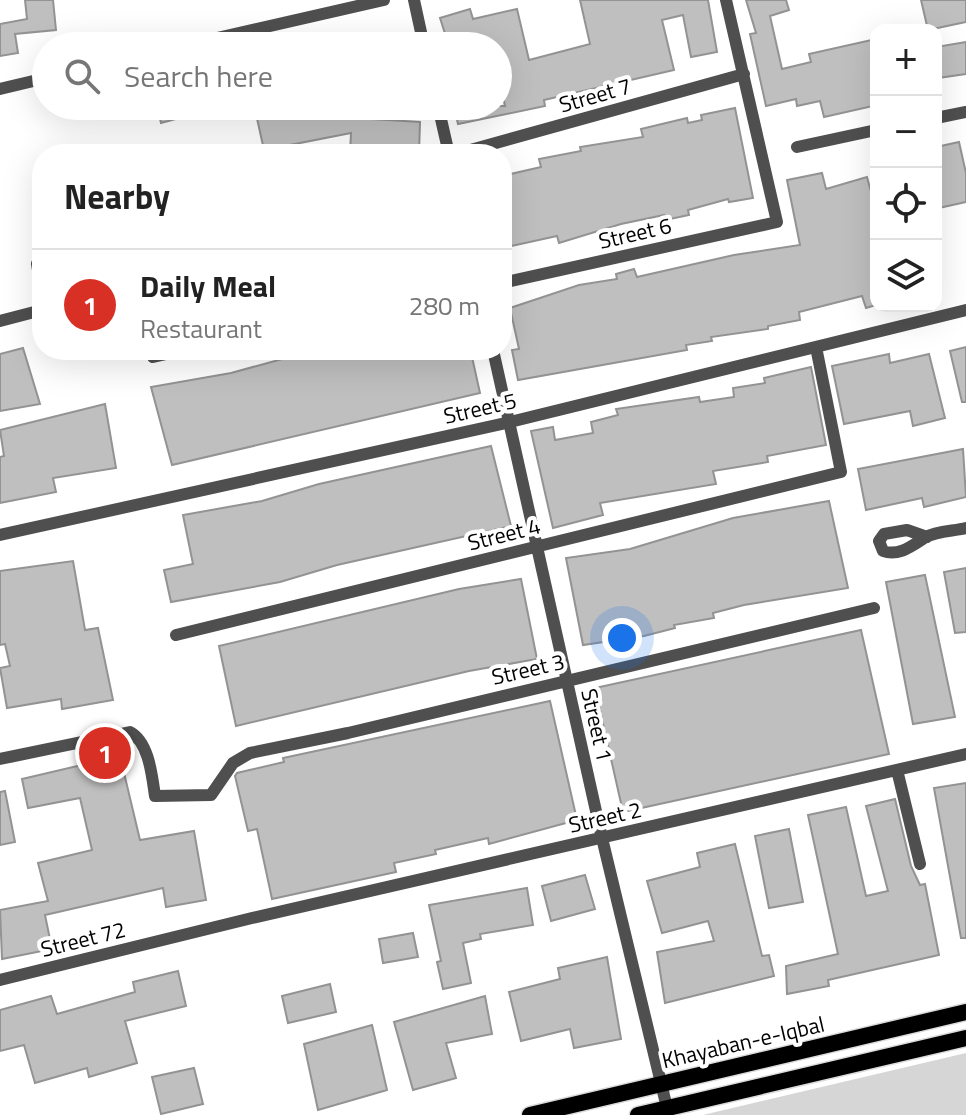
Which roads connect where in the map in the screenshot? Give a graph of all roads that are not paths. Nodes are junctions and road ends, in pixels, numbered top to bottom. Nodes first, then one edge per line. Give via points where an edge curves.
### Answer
1 (384, 0) edge
2 (414, 0) edge
3 (726, 0) edge
4 (243, 32) edge
5 (421, 32) edge
6 (744, 74) junction
7 (32, 81) edge
8 (0, 89) edge
9 (966, 112) edge
10 (942, 117) edge
11 (441, 120) edge
12 (870, 131) edge
13 (447, 144) edge
14 (492, 144) edge
15 (797, 147) dead end
16 (512, 281) edge
17 (966, 310) edge
18 (32, 313) edge
19 (0, 321) edge
20 (816, 347) junction
21 (495, 360) edge
22 (510, 422) junction
23 (966, 528) edge
24 (0, 535) edge
25 (927, 537) dead end
26 (539, 545) junction
27 (874, 608) dead end
28 (176, 635) dead end
29 (567, 680) junction
30 (966, 754) edge
31 (0, 759) edge
32 (897, 770) junction
33 (602, 838) junction
34 (920, 864) dead end
35 (175, 937) joint
36 (0, 980) edge
37 (966, 1012) edge
38 (966, 1038) edge
39 (661, 1085) junction
40 (667, 1108) junction
41 (530, 1115) edge
42 (638, 1115) edge

1 - 4 street
2 - 5 street
3 - 6 street
6 - 14 street, Street 7
6 - 16 street, Street 6 via 777,222
7 - 8 street
9 - 10 street
11 - 13 street
12 - 15 street
17 - 20 street, Street 5
18 - 19 street
20 - 22 street, Street 5
20 - 26 street, Street 4 via 841,472
21 - 22 street, Street 1
22 - 24 street, Street 5
22 - 26 street, Street 1
23 - 25 street
26 - 28 street, Street 4
26 - 29 street, Street 1
27 - 29 street, Street 3
29 - 31 street, Street 3 via 348,733 268,746 239,758 211,795 155,796 138,736 130,732
29 - 33 street, Street 1
30 - 32 street, Street 2
32 - 33 street, Street 2
32 - 34 street
33 - 35 street, Street 2
33 - 39 street, Street 1
35 - 36 street, Street 72
37 - 39 main road, Khayaban-e-Iqbal
38 - 40 main road
39 - 40 street, Street 1
39 - 41 main road, Khayaban-e-Iqbal
40 - 42 main road

